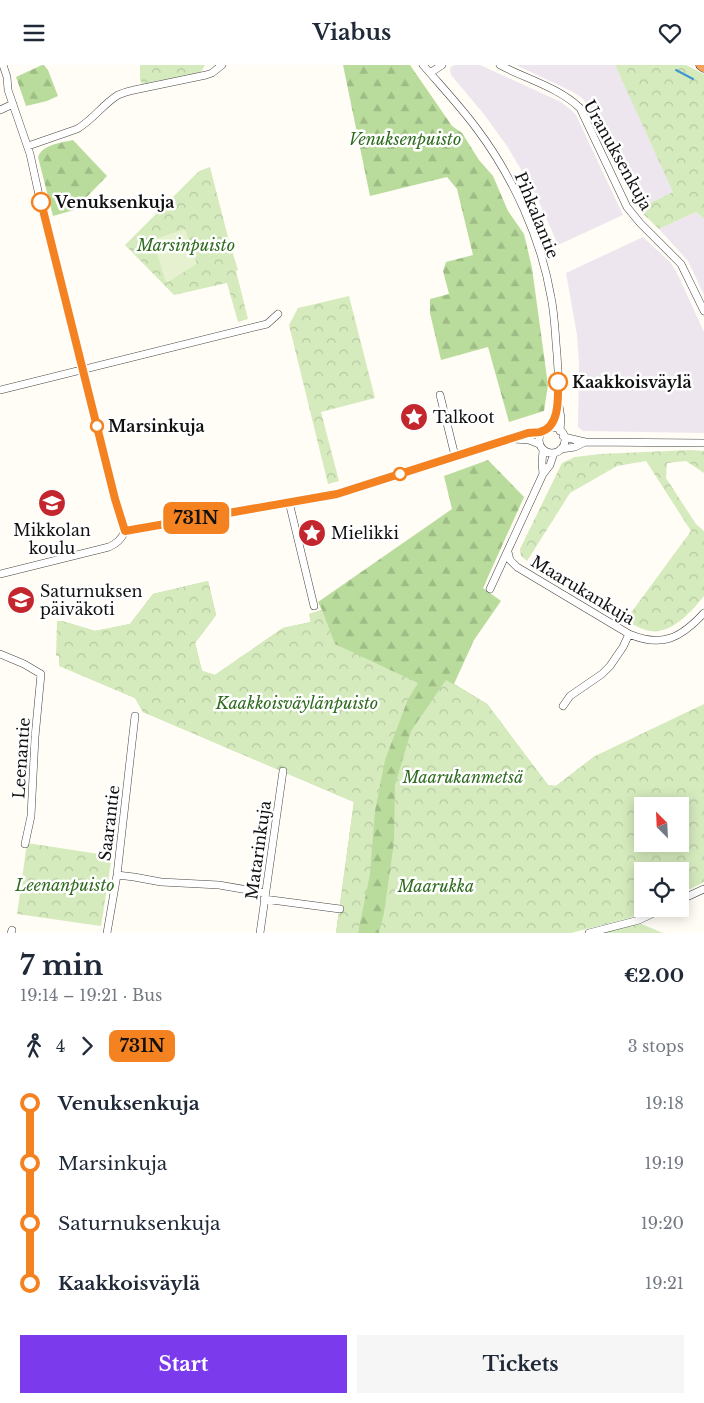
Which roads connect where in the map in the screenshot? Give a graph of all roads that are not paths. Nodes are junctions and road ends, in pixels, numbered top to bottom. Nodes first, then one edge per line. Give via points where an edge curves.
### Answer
1 (4, 65) edge
2 (222, 65) edge
3 (423, 65) edge
4 (442, 65) edge
5 (500, 65) edge
6 (430, 73) junction
7 (0, 79) edge
8 (8, 90) junction
9 (14, 104) junction
10 (0, 110) edge
11 (28, 146) junction
12 (704, 311) edge
13 (278, 314) dead end
14 (83, 370) junction
15 (0, 390) edge
16 (440, 395) dead end
17 (558, 403) junction
18 (546, 430) junction
19 (562, 433) junction
20 (511, 439) junction
21 (585, 442) junction
22 (704, 443) edge
23 (541, 447) junction
24 (557, 451) junction
25 (455, 456) junction
26 (543, 475) junction
27 (288, 502) junction
28 (125, 531) junction
29 (508, 552) junction
30 (0, 574) edge
31 (490, 589) dead end
32 (314, 606) dead end
33 (704, 613) edge
34 (629, 634) junction
35 (0, 654) edge
36 (563, 706) dead end
37 (135, 716) dead end
38 (283, 771) dead end
39 (26, 844) dead end
40 (117, 875) junction
41 (704, 889) edge
42 (265, 896) junction
43 (689, 896) edge
44 (340, 909) dead end
45 (645, 917) edge
46 (107, 933) edge
47 (260, 933) edge
48 (589, 933) edge

1 - 8 street
2 - 11 street via 206,75 124,93 77,129
3 - 6 street, Pihkalantie
4 - 6 street
5 - 12 street, Uranuksenkuja via 562,94 580,107 627,207 681,264
6 - 17 street, Pihkalantie via 478,130 520,201 534,237 553,311
7 - 8 street
8 - 9 street
9 - 10 street
9 - 11 street
11 - 14 street
13 - 14 street via 267,324
14 - 15 street
14 - 28 street
16 - 25 street
17 - 18 street, Pihkalantie via 555,417
17 - 19 street, Pihkalantie
18 - 19 street via 555,428
18 - 20 street
18 - 23 street via 539,437
19 - 21 street
19 - 24 street via 564,443
20 - 23 street via 529,440
20 - 25 street
21 - 22 street
21 - 24 street
23 - 24 street via 548,453
23 - 26 street
24 - 26 street
25 - 27 street via 337,494
26 - 29 street
27 - 28 street
27 - 32 street
28 - 30 street via 122,538 109,547
29 - 31 street
29 - 34 street, Maarukankuja via 517,567
33 - 34 street, Maarukankuja via 687,628 664,640 646,640
34 - 36 street via 602,674 570,696
35 - 39 street, Leenantie via 41,674 31,816
37 - 40 street, Saarantie
38 - 42 street, Matarinkuja
40 - 42 street via 160,882 219,885
40 - 46 street, Saarantie
41 - 43 street
42 - 44 street
42 - 47 street, Matarinkuja
45 - 48 street

